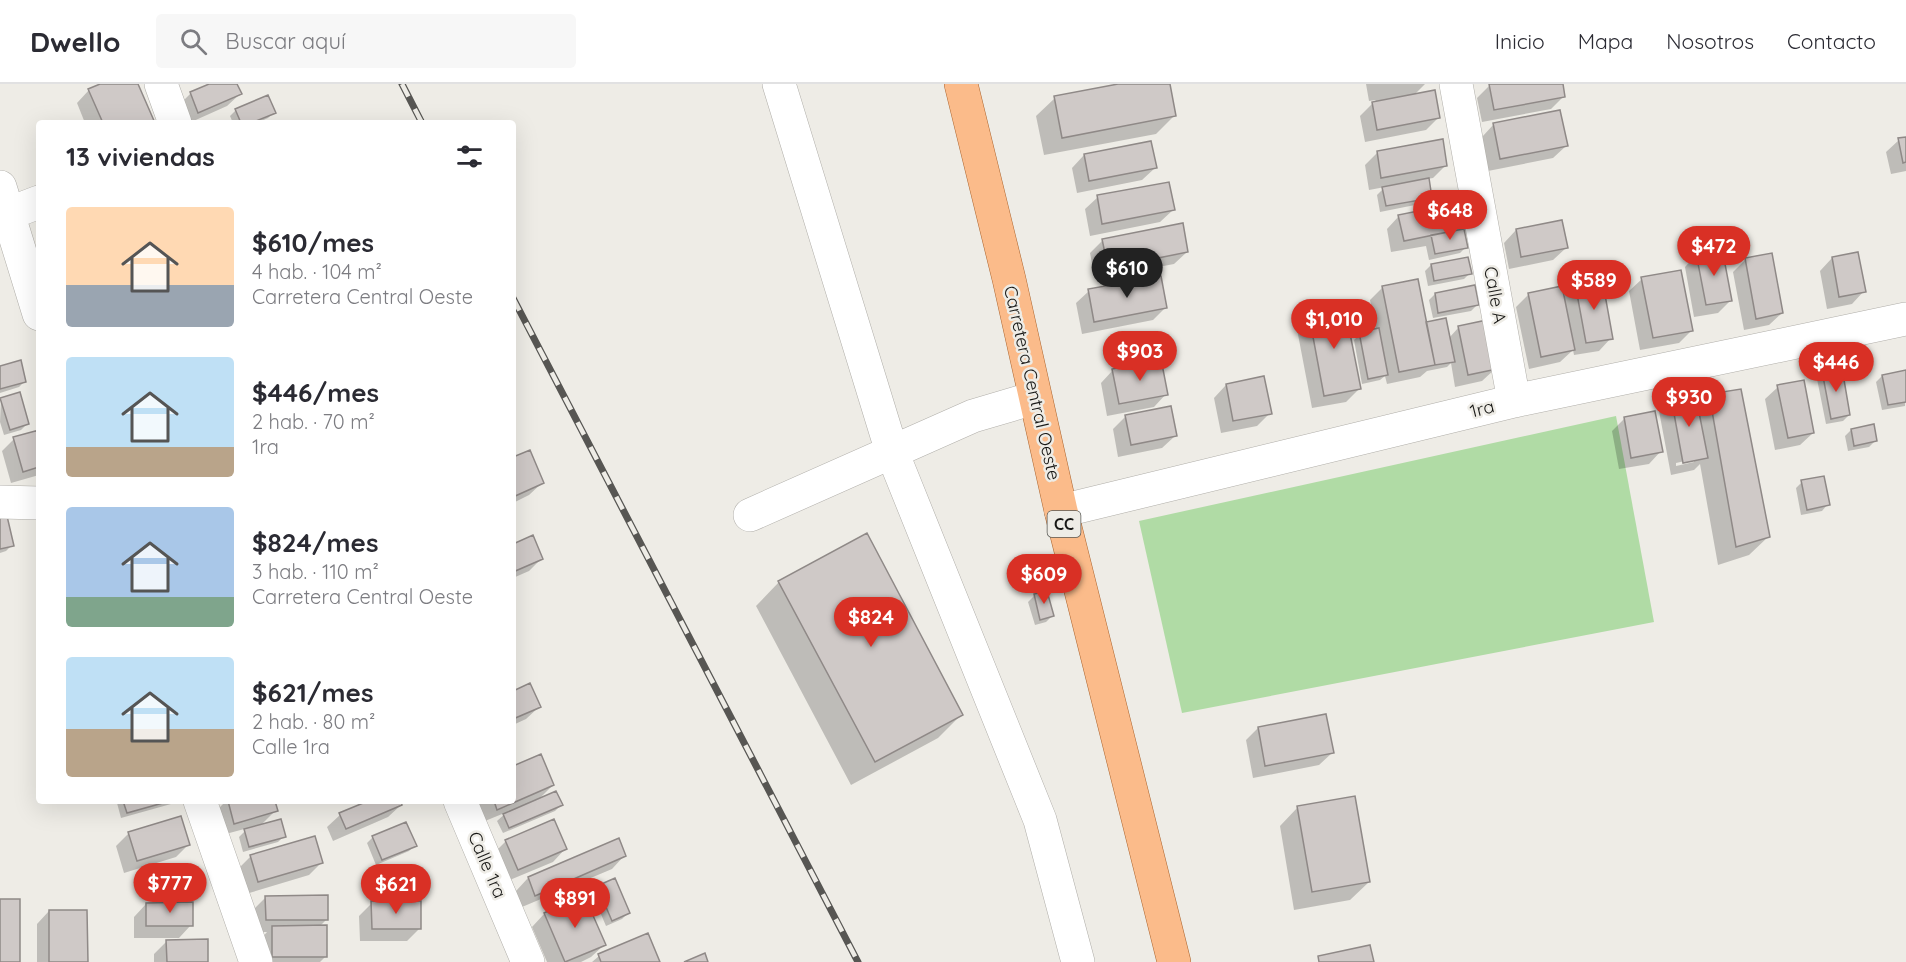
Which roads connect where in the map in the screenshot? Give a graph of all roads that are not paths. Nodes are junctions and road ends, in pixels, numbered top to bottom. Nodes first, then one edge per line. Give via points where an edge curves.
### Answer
1 (161, 84) edge
2 (779, 84) edge
3 (961, 84) edge
4 (1456, 84) edge
5 (174, 120) edge
6 (36, 202) edge
7 (3, 206) edge
8 (36, 305) edge
9 (1906, 319) edge
10 (1034, 398) junction
11 (1514, 401) junction
12 (892, 452) junction
13 (0, 502) edge
14 (36, 503) edge
15 (1061, 511) junction
16 (750, 515) dead end
17 (201, 804) edge
18 (461, 804) edge
19 (256, 962) edge
20 (528, 962) edge
21 (1078, 962) edge
22 (1174, 962) edge

1 - 5 street
2 - 12 street
3 - 10 main road, Carretera Central Oeste / CC
4 - 11 street, Calle A
6 - 7 street
7 - 8 street
9 - 11 street, 1ra
10 - 12 street via 973,416
10 - 15 main road, Carretera Central Oeste / CC
11 - 15 street, 1ra
12 - 16 street
12 - 21 street via 1040,820
13 - 14 street
15 - 22 main road, Carretera Central Oeste / CC
17 - 19 street
18 - 20 street, Calle 1ra

